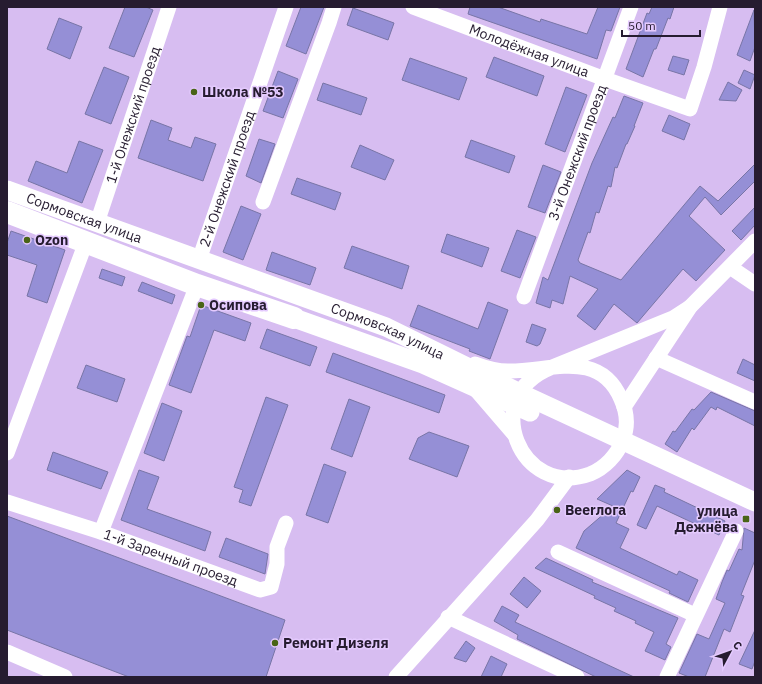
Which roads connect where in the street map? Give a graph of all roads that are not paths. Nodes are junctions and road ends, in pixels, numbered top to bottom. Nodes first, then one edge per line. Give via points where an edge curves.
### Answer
1 (169, 7) edge
2 (286, 7) edge
3 (334, 7) edge
4 (413, 7) edge
5 (631, 7) edge
6 (720, 7) edge
7 (605, 79) junction
8 (7, 190) edge
9 (263, 202) dead end
10 (7, 212) edge
11 (97, 223) junction
12 (755, 241) edge
13 (86, 242) junction
14 (199, 260) junction
15 (730, 267) junction
16 (755, 284) edge
17 (197, 285) junction
18 (524, 297) dead end
19 (690, 307) junction
20 (294, 318) joint
21 (399, 334) junction
22 (431, 350) junction
23 (392, 351) junction
24 (656, 358) junction
25 (550, 368) junction
26 (471, 385) junction
27 (517, 399) junction
28 (755, 402) edge
29 (624, 407) junction
30 (514, 434) junction
31 (620, 447) junction
32 (7, 453) edge
33 (569, 478) junction
34 (7, 502) edge
35 (755, 502) edge
36 (755, 515) edge
37 (286, 523) dead end
38 (736, 531) dead end
39 (100, 532) junction
40 (558, 552) dead end
41 (695, 615) junction
42 (448, 617) junction
43 (7, 652) edge
44 (65, 677) edge
45 (396, 677) edge
46 (578, 677) edge
47 (667, 677) edge

1 - 11 street, 1-й Онежский проезд
2 - 14 street, 2-й Онежский проезд
3 - 9 street
4 - 7 street, Молодёжная улица
5 - 7 street, 3-й Онежский проезд
6 - 7 street, Молодёжная улица via 690,109
7 - 18 street, 3-й Онежский проезд
8 - 11 main road, Сормовская улица
10 - 13 highway, Сормовская улица
11 - 14 main road, Сормовская улица
12 - 15 street
13 - 17 highway, Сормовская улица
13 - 32 street
14 - 21 main road, Сормовская улица via 386,327
15 - 16 street
15 - 19 street
17 - 20 highway, Сормовская улица
17 - 39 street
19 - 24 street
19 - 25 street via 663,322
20 - 23 main road, Сормовская улица
21 - 22 main road, Сормовская улица
21 - 23 street
22 - 25 street via 491,369 508,371
22 - 27 main road, Сормовская улица
23 - 26 main road, Сормовская улица
24 - 28 street
24 - 29 street
25 - 27 street via 533,378
25 - 29 street via 578,365 598,373 614,387
26 - 27 main road, Сормовская улица
26 - 30 street
27 - 30 street via 513,422
27 - 31 main road, Сормовская улица
29 - 31 street via 626,422
30 - 33 street via 521,450 537,467 552,475
31 - 33 street via 609,462 594,472
31 - 35 main road, Сормовская улица
31 - 36 main road, Сормовская улица
33 - 42 street via 537,520
34 - 39 street, 1-й Заречный проезд
37 - 39 street, 1-й Заречный проезд via 277,547 277,564 271,587 260,590
38 - 41 street
40 - 41 street
41 - 47 street
42 - 45 street
42 - 46 street
43 - 44 street

